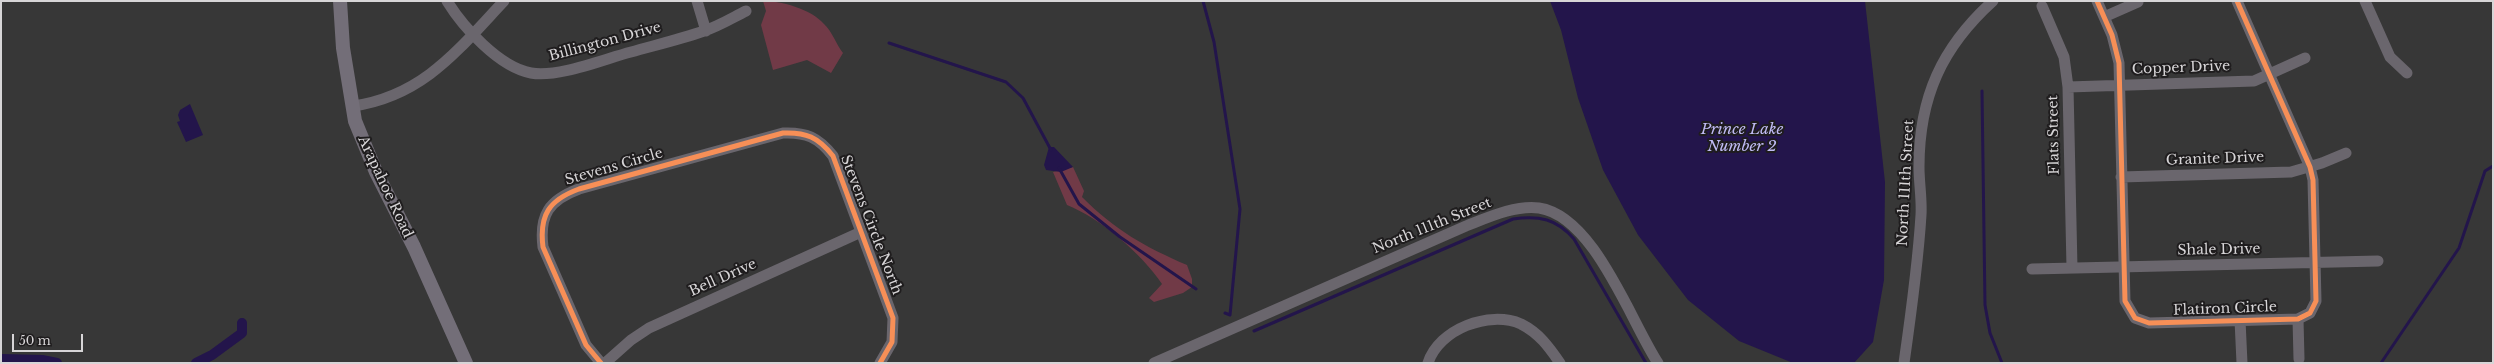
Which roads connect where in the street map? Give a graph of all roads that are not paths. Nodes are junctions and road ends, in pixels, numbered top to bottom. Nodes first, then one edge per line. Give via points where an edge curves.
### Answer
1 (340, 1) edge
2 (447, 1) edge
3 (504, 1) edge
4 (697, 1) edge
5 (1993, 1) edge
6 (2097, 1) edge
7 (2237, 1) edge
8 (2365, 1) edge
9 (2138, 2) dead end
10 (2042, 6) dead end
11 (746, 11) dead end
12 (2104, 17) junction
13 (706, 30) junction
14 (473, 34) junction
15 (2305, 58) dead end
16 (2407, 73) dead end
17 (2269, 74) junction
18 (2119, 86) junction
19 (2068, 87) junction
20 (353, 106) junction
21 (810, 135) joint
22 (2346, 153) dead end
23 (2310, 167) junction
24 (2121, 177) junction
25 (861, 232) junction
26 (2378, 261) dead end
27 (2314, 263) junction
28 (2072, 268) junction
29 (2124, 268) junction
30 (2032, 269) dead end
31 (2298, 319) junction
32 (2240, 320) junction
33 (2300, 359) dead end
34 (466, 363) edge
35 (601, 363) edge
36 (605, 363) edge
37 (880, 363) edge
38 (1154, 363) edge
39 (1428, 363) edge
40 (1560, 363) edge
41 (1658, 363) edge
42 (1904, 363) edge
43 (2242, 363) edge

1 - 20 main road, Arapahoe Road via 343,48
2 - 14 street, Billington Drive via 456,16
3 - 14 street
4 - 13 street
5 - 42 street, North 111th Street via 1971,21 1943,60 1932,83 1921,126 1920,237
6 - 12 street, Flatiron Circle
7 - 17 street, Flatiron Circle
8 - 16 street via 2390,56
9 - 12 street
10 - 19 street, Flats Street via 2064,58
11 - 13 street, Billington Drive
12 - 18 street, Flatiron Circle via 2112,35 2118,63
13 - 14 street, Billington Drive via 549,73 531,73 517,68 502,60
14 - 20 street via 426,79 410,89 374,103
15 - 17 street, Copper Drive
17 - 18 street, Copper Drive via 2254,81
17 - 23 street, Flatiron Circle
18 - 19 street, Copper Drive
18 - 24 street, Flatiron Circle
19 - 28 street, Flats Street
20 - 34 main road, Arapahoe Road via 355,121 367,152 414,247
21 - 25 street, Stevens Circle North via 822,143 833,156
21 - 35 street, Stevens Circle via 799,132 783,133 579,189 562,195 551,205 542,225 543,247 586,345
22 - 23 street, Granite Drive
23 - 24 street, Granite Drive via 2291,172
23 - 27 street, Flatiron Circle via 2313,180
24 - 29 street, Flatiron Circle
25 - 36 street, Bell Drive via 649,328
25 - 37 street, Stevens Circle North via 893,318 890,347
26 - 27 street, Shale Drive
27 - 29 street, Shale Drive
27 - 31 street, Flatiron Circle via 2316,301 2310,313
28 - 29 street, Shale Drive
28 - 30 street, Shale Drive
29 - 32 street, Flatiron Circle via 2125,301 2135,318 2149,323
31 - 32 street, Flatiron Circle
31 - 33 street
32 - 43 street
38 - 41 street, North 111th Street via 1466,226 1521,208 1539,208 1554,212 1582,233 1595,251
39 - 40 street via 1438,344 1454,332 1488,320 1520,324 1536,333

